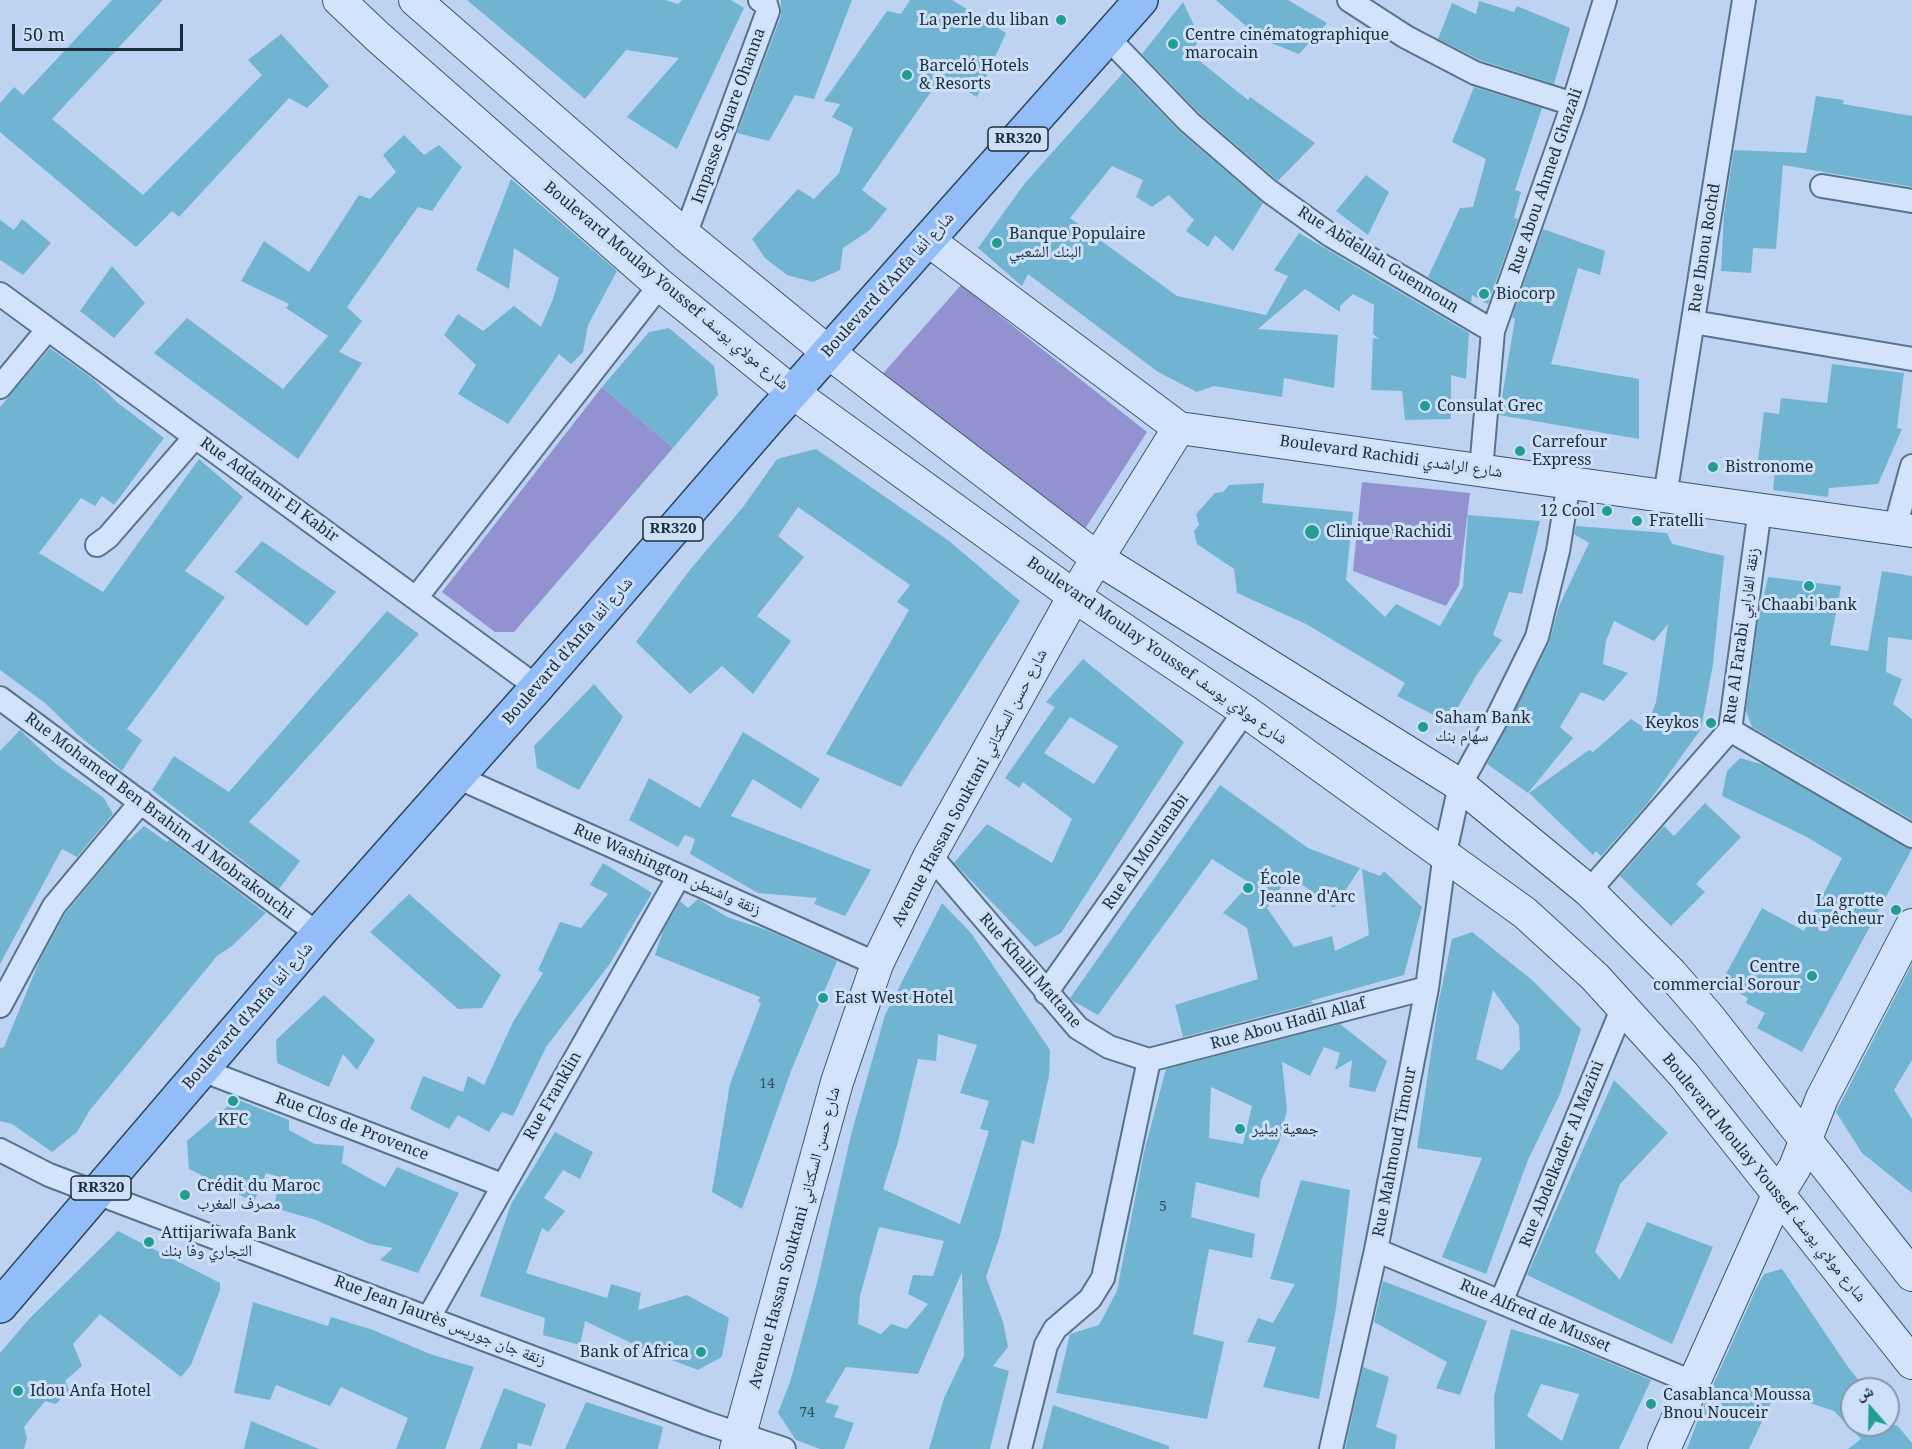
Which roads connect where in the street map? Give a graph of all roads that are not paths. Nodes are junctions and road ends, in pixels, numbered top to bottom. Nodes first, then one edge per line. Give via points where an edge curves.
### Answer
1 (339, 0) edge
2 (760, 0) edge
3 (1141, 0) edge
4 (1349, 0) edge
5 (1605, 0) edge
6 (1744, 0) edge
7 (424, 3) edge
8 (1108, 38) junction
9 (1573, 104) junction
10 (1822, 186) dead end
11 (1912, 201) edge
12 (685, 235) junction
13 (928, 240) junction
14 (660, 285) junction
15 (0, 294) edge
16 (1693, 322) junction
17 (48, 330) junction
18 (1493, 331) junction
19 (828, 352) junction
20 (1912, 359) edge
21 (0, 387) edge
22 (792, 392) junction
23 (1179, 428) junction
24 (195, 437) junction
25 (1912, 466) edge
26 (1481, 470) junction
27 (1569, 482) junction
28 (1665, 496) junction
29 (1760, 509) junction
30 (1904, 529) edge
31 (97, 545) dead end
32 (1097, 558) junction
33 (1074, 596) junction
34 (416, 598) junction
35 (537, 687) junction
36 (3, 708) edge
37 (1245, 711) junction
38 (1730, 730) junction
39 (457, 777) junction
40 (1460, 785) junction
41 (141, 802) junction
42 (1912, 836) edge
43 (1445, 853) junction
44 (930, 855) junction
45 (679, 876) junction
46 (1589, 891) junction
47 (1912, 925) edge
48 (318, 934) junction
49 (877, 964) junction
50 (1427, 988) junction
51 (1046, 993) junction
52 (0, 1006) edge
53 (1623, 1007) junction
54 (1149, 1060) junction
55 (202, 1070) junction
56 (1806, 1140) junction
57 (0, 1150) edge
58 (502, 1185) junction
59 (97, 1192) junction
60 (1779, 1193) junction
61 (1376, 1250) junction
62 (1912, 1275) edge
63 (1501, 1302) junction
64 (0, 1306) edge
65 (429, 1317) junction
66 (1912, 1363) edge
67 (1694, 1383) junction
68 (738, 1442) edge
69 (784, 1449) edge
70 (1020, 1449) edge
71 (1331, 1449) edge
72 (1665, 1449) edge

1 - 14 main road, Boulevard Moulay Youssef شارع مولاي يوسف
2 - 12 street, Impasse Square Ohanna via 768,11
3 - 8 main road, Boulevard d'Anfa شارع أنفا / RR320
4 - 9 street via 1406,38 1475,73
5 - 9 street, Rue Abou Ahmed Ghazali
6 - 16 street, Rue Ibnou Rochd
7 - 12 main road
8 - 13 main road, Boulevard d'Anfa شارع أنفا / RR320
8 - 18 street, Rue Abdellah Guennoun via 1189,122 1269,191 1330,235
9 - 18 street, Rue Abou Ahmed Ghazali
10 - 11 street
12 - 19 main road
13 - 19 main road, Boulevard d'Anfa شارع أنفا / RR320
13 - 23 main road, Boulevard Rachidi شارع الراشدي
14 - 22 main road, Boulevard Moulay Youssef شارع مولاي يوسف
14 - 34 street
15 - 17 street, Rue Addamir El Kabir
16 - 20 street
16 - 28 street, Rue Ibnou Rochd
17 - 21 street
17 - 24 street, Rue Addamir El Kabir
18 - 26 street, Rue Abou Ahmed Ghazali
19 - 22 main road, Boulevard d'Anfa شارع أنفا / RR320
19 - 32 main road
22 - 33 main road, Boulevard Moulay Youssef شارع مولاي يوسف
22 - 35 main road, Boulevard d'Anfa شارع أنفا / RR320
23 - 26 main road, Boulevard Rachidi شارع الراشدي
23 - 32 main road, Avenue Hassan Souktani شارع حسن السكتاني
24 - 31 street
24 - 34 street, Rue Addamir El Kabir
25 - 30 street
26 - 27 main road, Boulevard Rachidi شارع الراشدي
27 - 28 main road, Boulevard Rachidi شارع الراشدي
27 - 40 street, Rue Mahmoud Timour via 1558,551 1537,636
28 - 29 main road, Boulevard Rachidi شارع الراشدي
29 - 30 main road, Boulevard Rachidi شارع الراشدي
29 - 38 street, Rue Al Farabi زنقة الفارابي
32 - 33 main road, Avenue Hassan Souktani شارع حسن السكتاني
32 - 40 main road
33 - 37 main road, Boulevard Moulay Youssef شارع مولاي يوسف
33 - 44 main road, Avenue Hassan Souktani شارع حسن السكتاني
34 - 35 street, Rue Addamir El Kabir
35 - 39 main road, Boulevard d'Anfa شارع أنفا / RR320
36 - 41 street, Rue Mohamed Ben Brahim Al Mobrakouchi
37 - 43 main road, Boulevard Moulay Youssef شارع مولاي يوسف
37 - 51 street, Rue Al Moutanabi
38 - 42 street
38 - 46 street, Rue Al Farabi زنقة الفارابي
39 - 45 street, Rue Washington زنقة واشنطن
39 - 48 main road, Boulevard d'Anfa شارع أنفا / RR320
40 - 43 street, Rue Mahmoud Timour
40 - 46 main road
41 - 48 street, Rue Mohamed Ben Brahim Al Mobrakouchi
41 - 52 street via 54,906
43 - 50 street, Rue Mahmoud Timour
43 - 53 main road, Boulevard Moulay Youssef شارع مولاي يوسف via 1525,913
44 - 49 main road, Avenue Hassan Souktani شارع حسن السكتاني
44 - 51 street, Rue Khalil Mattane
45 - 49 street, Rue Washington زنقة واشنطن
45 - 58 street, Rue Franklin
46 - 56 main road via 1678,981
47 - 56 main road via 1822,1098
48 - 55 main road, Boulevard d'Anfa شارع أنفا / RR320
49 - 68 main road, Avenue Hassan Souktani شارع حسن السكتاني via 837,1082
50 - 54 street, Rue Abou Hadil Allaf
50 - 61 street, Rue Mahmoud Timour
51 - 54 street, Rue Khalil Mattane via 1078,1028 1109,1047
53 - 60 main road, Boulevard Moulay Youssef شارع مولاي يوسف via 1684,1075
53 - 63 street, Rue Abdelkader Al Mazini
54 - 70 street via 1103,1278 1090,1299 1055,1329 1046,1345
55 - 58 street, Rue Clos de Provence
55 - 59 main road, Boulevard d'Anfa شارع أنفا / RR320
56 - 60 main road
56 - 62 main road
57 - 59 street, Rue Jean Jaurès زنقة جان جوريس via 49,1175
58 - 65 street, Rue Franklin
59 - 64 main road, Boulevard d'Anfa شارع أنفا / RR320
59 - 65 street, Rue Jean Jaurès زنقة جان جوريس
60 - 66 main road, Boulevard Moulay Youssef شارع مولاي يوسف
60 - 67 main road
61 - 63 street, Rue Alfred de Musset
61 - 71 street, Rue Mahmoud Timour
63 - 67 street, Rue Alfred de Musset
65 - 68 street, Rue Jean Jaurès زنقة جان جوريس
67 - 72 main road
68 - 69 street, Rue Jean Jaurès زنقة جان جوريس

